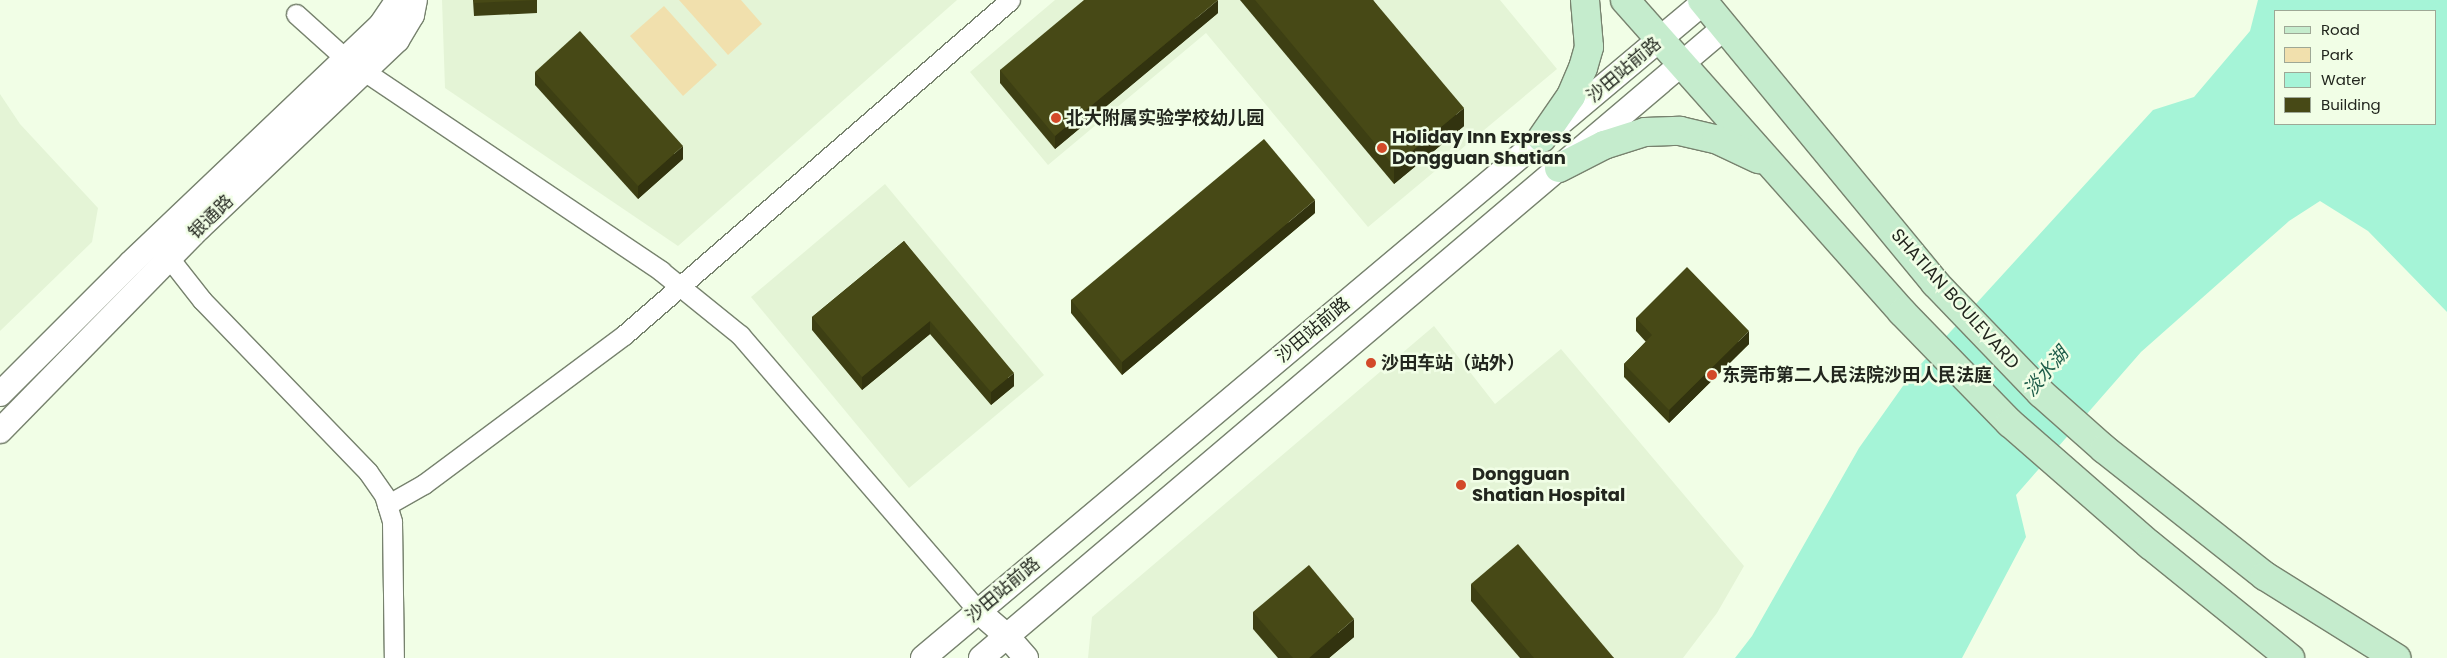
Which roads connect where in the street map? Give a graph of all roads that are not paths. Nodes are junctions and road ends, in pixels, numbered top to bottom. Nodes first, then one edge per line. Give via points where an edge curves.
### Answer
1 (398, 0) edge
2 (416, 0) edge
3 (1010, 0) edge
4 (1585, 0) edge
5 (1625, 0) edge
6 (1703, 1) edge
7 (296, 14) dead end
8 (1725, 27) junction
9 (1660, 39) junction
10 (1681, 64) junction
11 (355, 66) junction
12 (1542, 138) junction
13 (1560, 168) junction
14 (1777, 172) junction
15 (155, 240) junction
16 (169, 258) junction
17 (681, 287) junction
18 (0, 394) edge
19 (0, 431) edge
20 (387, 505) junction
21 (978, 611) junction
22 (994, 651) edge
23 (394, 658) edge
24 (923, 658) edge
25 (1026, 658) edge
26 (2290, 658) edge
27 (2396, 658) edge

1 - 11 street, 银通路
2 - 11 street, 银通路 via 406,28
3 - 17 street
4 - 12 main road via 1589,47 1583,68 1571,96
5 - 9 main road
6 - 8 main road, SHATIAN BOULEVARD
6 - 9 street, 沙田站前路
7 - 11 street
8 - 10 street, 沙田站前路
8 - 27 main road, SHATIAN BOULEVARD via 1935,283 2041,393 2104,448 2265,576
9 - 10 main road
9 - 12 street, 沙田站前路
10 - 13 street, 沙田站前路
10 - 14 main road
11 - 15 street, 银通路
11 - 16 street, 银通路
11 - 17 street
12 - 21 street, 沙田站前路
13 - 14 main road via 1604,145 1645,132 1680,131 1716,139 1740,149
13 - 22 street, 沙田站前路
14 - 26 main road via 1902,312 2010,423 2073,480
15 - 16 street
15 - 18 street, 银通路
16 - 19 street, 银通路
16 - 20 street via 202,300 368,472
17 - 20 street via 524,410 424,484
17 - 21 street via 740,335
20 - 23 street via 392,522
21 - 22 street
21 - 24 street, 沙田站前路
22 - 25 street

